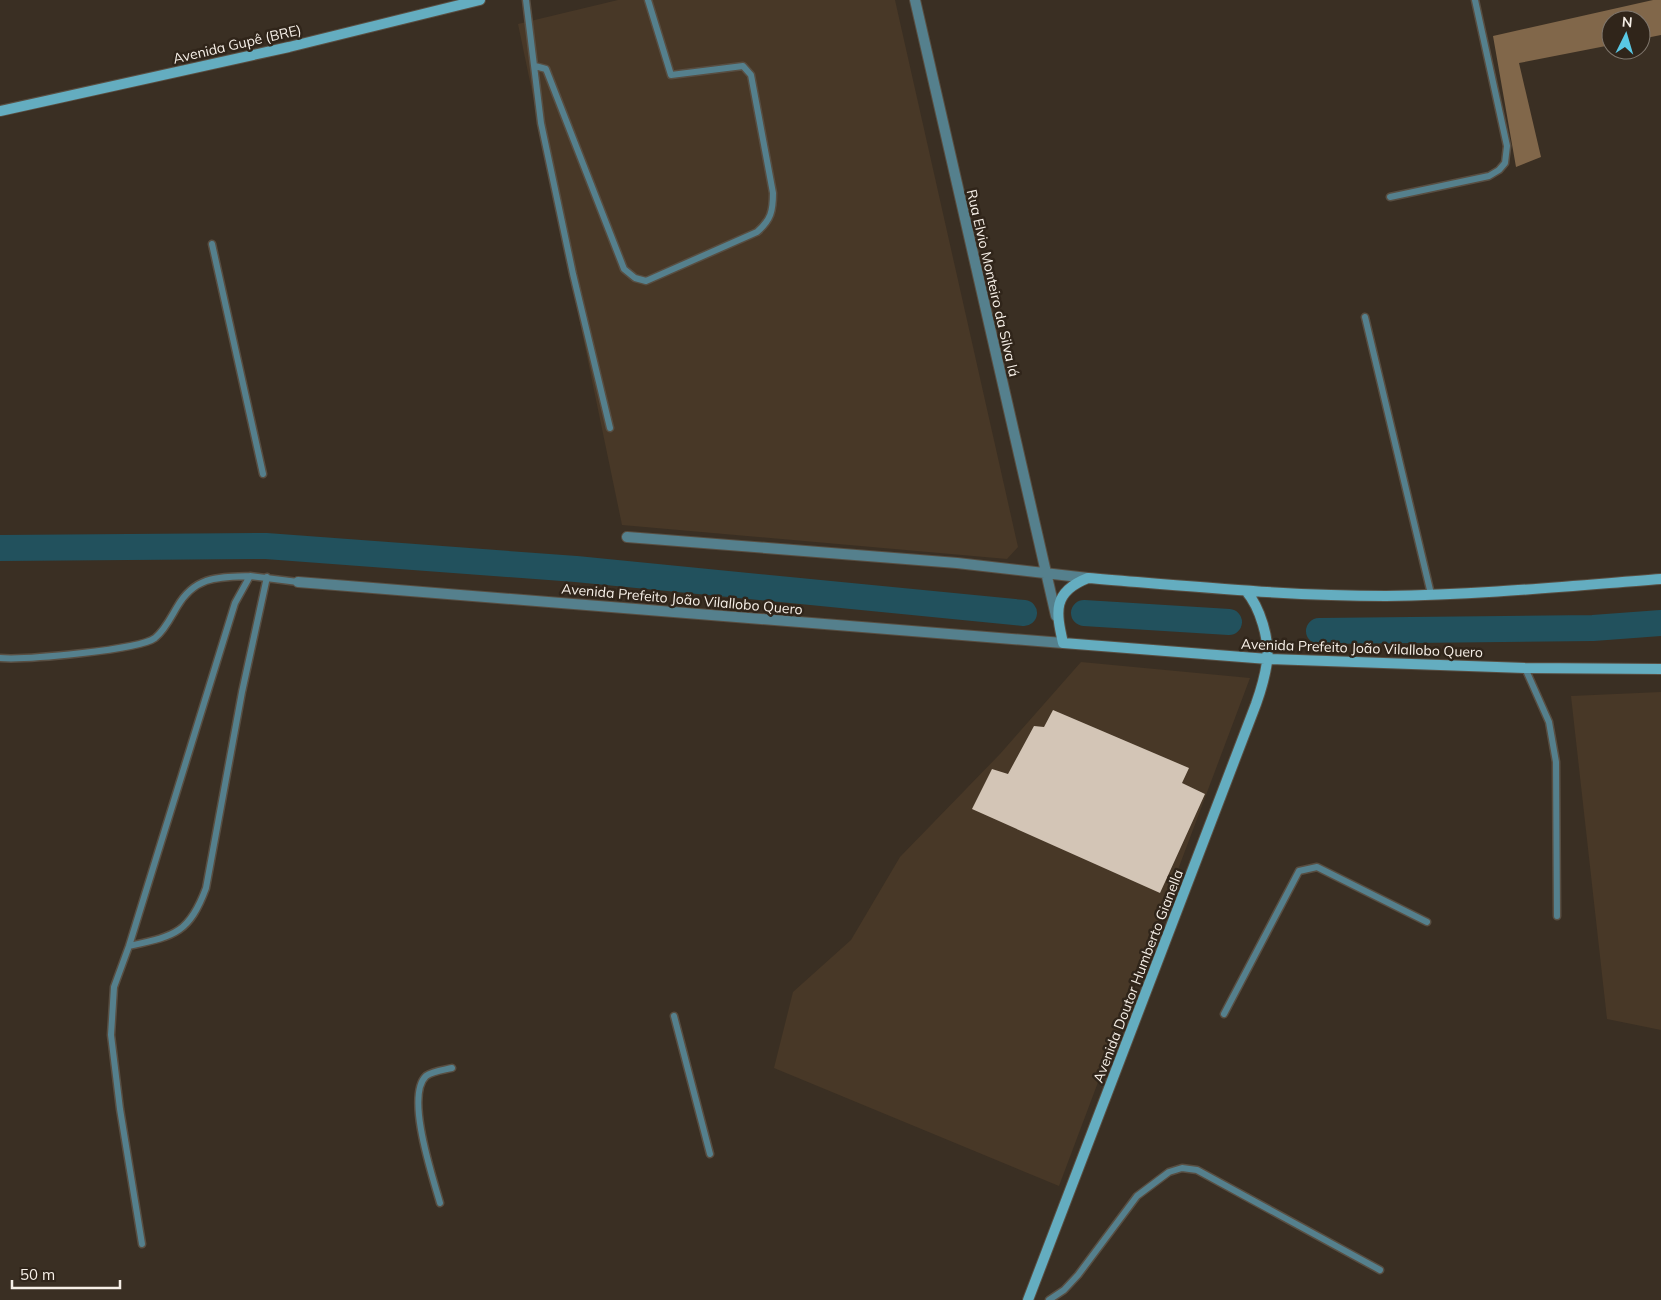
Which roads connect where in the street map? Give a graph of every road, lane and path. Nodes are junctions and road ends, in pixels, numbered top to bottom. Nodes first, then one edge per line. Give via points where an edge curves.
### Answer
1 (480, 0) edge
2 (526, 0) edge
3 (648, 0) edge
4 (915, 0) edge
5 (1475, 0) edge
6 (535, 66) junction
7 (0, 111) edge
8 (1390, 197) dead end
9 (212, 244) dead end
10 (1365, 318) dead end
11 (610, 428) dead end
12 (263, 474) dead end
13 (627, 537) dead end
14 (1046, 573) junction
15 (250, 576) junction
16 (267, 577) junction
17 (1088, 578) junction
18 (1661, 579) edge
19 (298, 582) joint
20 (1246, 591) junction
21 (1431, 594) junction
22 (1056, 616) junction
23 (1063, 643) junction
24 (0, 658) edge
25 (1268, 659) junction
26 (1525, 668) junction
27 (1661, 669) edge
28 (1557, 916) dead end
29 (1427, 922) dead end
30 (129, 946) junction
31 (1224, 1014) dead end
32 (674, 1016) dead end
33 (452, 1068) dead end
34 (710, 1154) dead end
35 (440, 1203) dead end
36 (142, 1244) dead end
37 (1380, 1270) dead end
38 (1028, 1300) edge
39 (1049, 1300) edge

1 - 7 main road, Avenida Gupê (BRE)
2 - 6 lane
3 - 6 lane via 671,75 743,66 751,76 773,193 770,221 757,232 646,281 635,278 624,269 546,69
4 - 14 street, Rua Elvio Monteiro da Silva Iá
5 - 8 lane via 1498,98 1507,146 1506,163 1489,176
6 - 11 lane via 541,123
9 - 12 lane
10 - 21 lane
13 - 14 street
14 - 17 street
14 - 22 street
15 - 16 lane
15 - 24 lane via 205,579 182,598 169,621 154,638 114,649
15 - 30 lane via 235,603 223,638
16 - 19 lane
16 - 30 lane via 200,905 197,913 176,933
17 - 20 main road
17 - 22 main road via 1065,594
18 - 21 main road
19 - 23 street, Avenida Prefeito João Vilallobo Quero
20 - 21 main road via 1355,596
20 - 25 main road via 1258,611
22 - 23 main road
23 - 25 main road, Avenida Prefeito João Vilallobo Quero
25 - 26 main road, Avenida Prefeito João Vilallobo Quero
25 - 38 main road, Avenida Doutor Humberto Gianella via 1256,704
26 - 27 main road, Avenida Prefeito João Vilallobo Quero
26 - 28 lane via 1549,722 1556,762
29 - 31 lane via 1316,867 1299,871
30 - 36 lane via 114,987 111,1034
32 - 34 lane
33 - 35 lane via 427,1076 421,1084 417,1104
37 - 39 lane via 1197,1170 1182,1168 1169,1172 1137,1196 1078,1275

